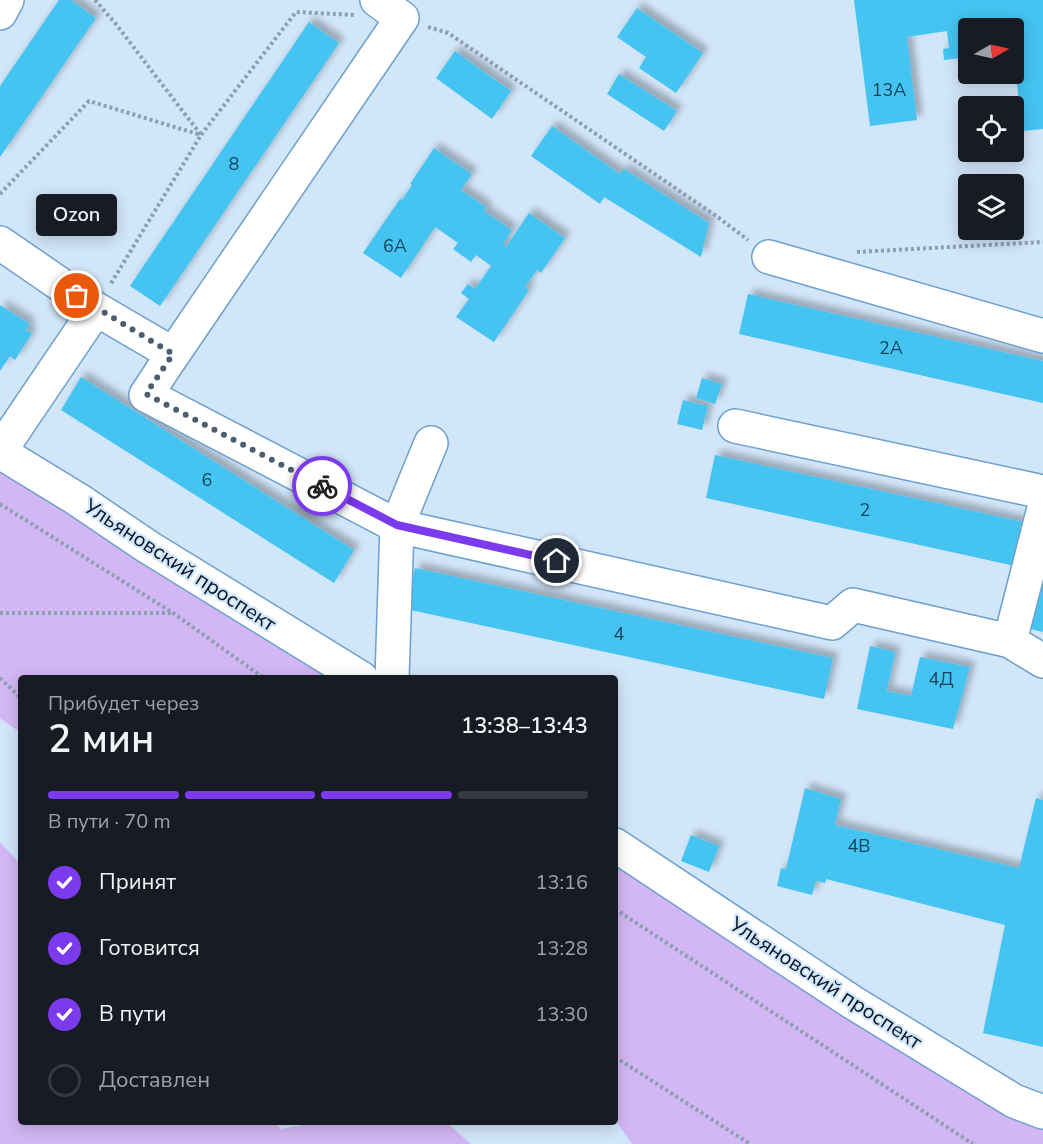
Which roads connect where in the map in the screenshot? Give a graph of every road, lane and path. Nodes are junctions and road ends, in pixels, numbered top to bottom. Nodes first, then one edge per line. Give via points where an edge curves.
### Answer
1 (7, 0) edge
2 (95, 0) edge
3 (390, 9) edge
4 (0, 13) edge
5 (201, 135) junction
6 (0, 194) edge
7 (1043, 242) edge
8 (0, 243) edge
9 (852, 252) dead end
10 (769, 256) joint
11 (96, 309) junction
12 (1043, 336) edge
13 (173, 354) junction
14 (735, 426) dead end
15 (431, 443) dead end
16 (0, 452) edge
17 (1043, 492) edge
18 (0, 504) edge
19 (1043, 512) edge
20 (397, 525) junction
21 (0, 613) edge
22 (173, 613) junction
23 (1010, 641) junction
24 (1043, 661) edge
25 (260, 675) edge
26 (356, 675) edge
27 (392, 675) edge
28 (0, 678) edge
29 (18, 695) edge
30 (618, 847) edge
31 (618, 911) edge
32 (618, 1059) edge
33 (1043, 1112) edge
34 (750, 1144) edge
35 (973, 1144) edge

1 - 4 street
2 - 5 path
3 - 5 path via 296,12
3 - 10 path via 448,33
3 - 13 street
5 - 6 path via 89,101
5 - 11 path
7 - 9 path
8 - 11 street
10 - 12 street
11 - 13 street
11 - 16 street
13 - 20 street via 146,394
14 - 17 street
15 - 20 street
16 - 26 street, Ульяновский проспект
18 - 22 path
19 - 23 street
20 - 23 street via 832,623 853,605
20 - 27 street
21 - 22 path
22 - 25 path
23 - 24 street
28 - 29 path
30 - 33 street, Ульяновский проспект via 852,1002 1014,1101
31 - 35 path
32 - 34 path

